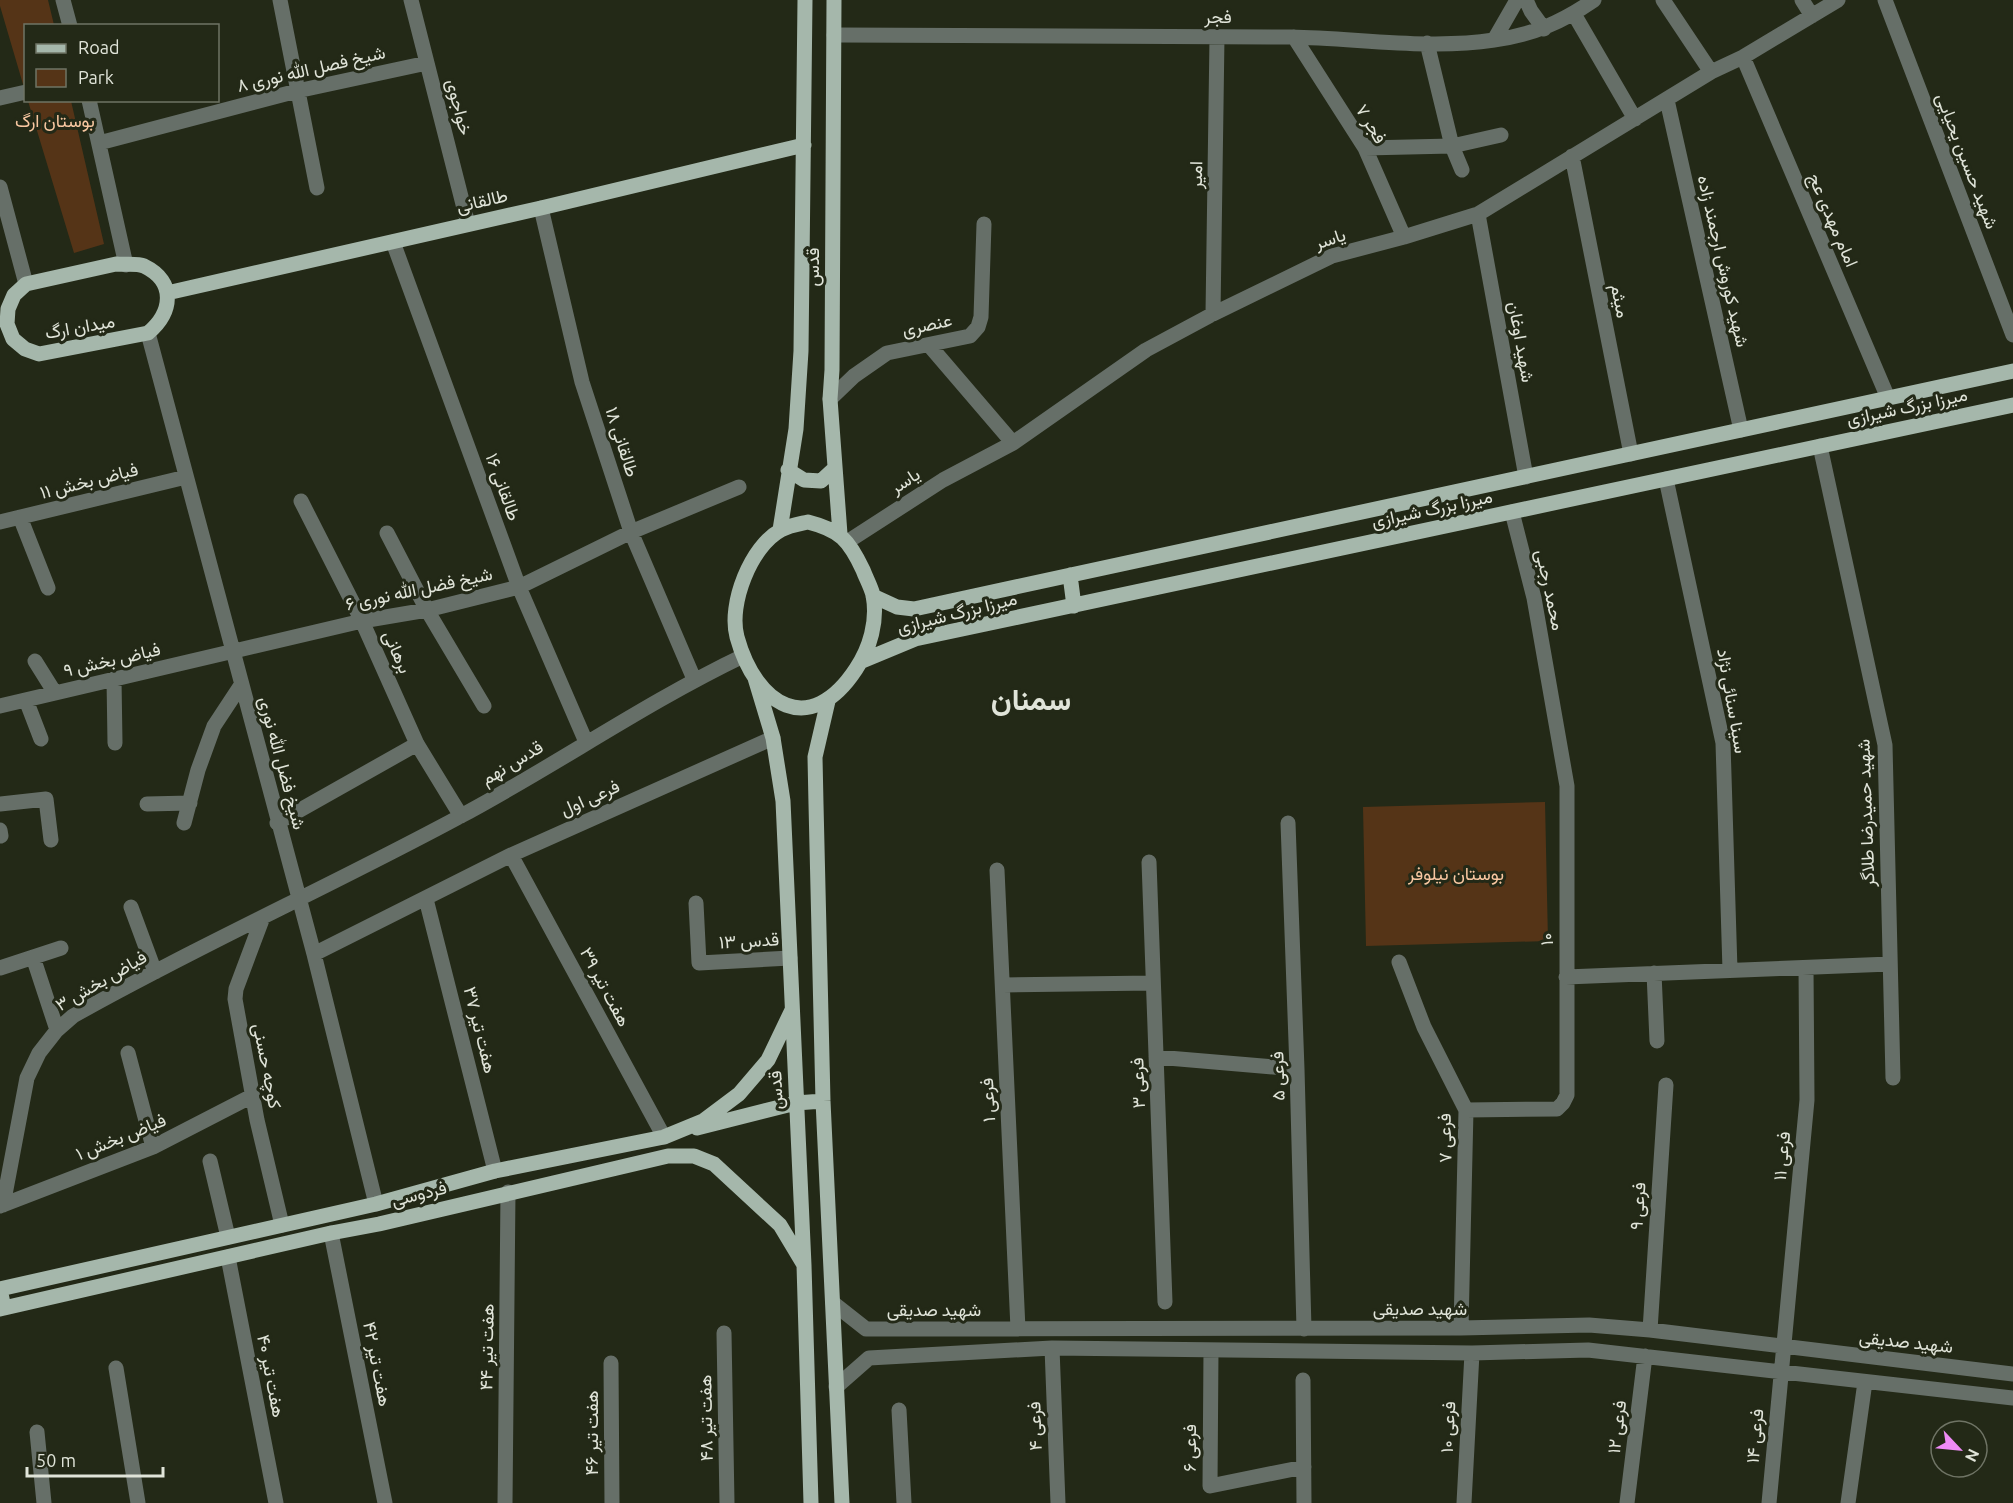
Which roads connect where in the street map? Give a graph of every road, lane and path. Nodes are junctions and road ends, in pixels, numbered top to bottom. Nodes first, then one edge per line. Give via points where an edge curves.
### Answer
1 (63, 0) edge
2 (280, 0) edge
3 (411, 0) edge
4 (805, 0) edge
5 (834, 0) edge
6 (1517, 0) edge
7 (1526, 0) edge
8 (1594, 0) edge
9 (1663, 0) edge
10 (1802, 0) edge
11 (1838, 0) edge
12 (1885, 0) edge
13 (1574, 14) junction
14 (1812, 16) junction
15 (69, 24) edge
16 (1544, 29) junction
17 (834, 35) junction
18 (1217, 37) junction
19 (1294, 37) junction
20 (1494, 40) junction
21 (1428, 43) junction
22 (1743, 57) junction
23 (427, 63) junction
24 (1711, 72) junction
25 (297, 91) junction
26 (24, 92) edge
27 (0, 98) edge
28 (1667, 100) junction
29 (89, 102) edge
30 (1635, 119) junction
31 (1502, 135) dead end
32 (99, 142) junction
33 (804, 145) junction
34 (1452, 146) junction
35 (1365, 148) junction
36 (1572, 156) junction
37 (1462, 170) dead end
38 (0, 187) edge
39 (317, 188) dead end
40 (541, 208) junction
41 (1478, 214) junction
42 (468, 225) junction
43 (984, 225) dead end
44 (1404, 237) junction
45 (393, 242) junction
46 (126, 265) junction
47 (26, 284) junction
48 (167, 293) junction
49 (1213, 314) junction
50 (4, 325) edge
51 (148, 333) junction
52 (2013, 335) edge
53 (929, 345) junction
54 (2013, 371) edge
55 (1888, 398) junction
56 (830, 399) junction
57 (2013, 405) edge
58 (1741, 430) junction
59 (1013, 443) junction
60 (1820, 446) junction
61 (1631, 454) junction
62 (834, 469) junction
63 (788, 470) junction
64 (186, 477) junction
65 (1526, 477) junction
66 (1666, 479) junction
67 (739, 487) dead end
68 (302, 501) dead end
69 (1512, 512) junction
70 (20, 517) junction
71 (0, 522) edge
72 (780, 530) junction
73 (631, 532) junction
74 (387, 533) dead end
75 (843, 538) junction
76 (1070, 575) junction
77 (519, 586) junction
78 (48, 588) dead end
79 (873, 596) junction
80 (1074, 606) junction
81 (427, 610) junction
82 (362, 621) junction
83 (233, 651) junction
84 (743, 656) junction
85 (862, 660) junction
86 (35, 661) dead end
87 (1547, 677) joint
88 (755, 678) junction
89 (114, 679) junction
90 (694, 680) junction
91 (241, 685) junction
92 (55, 693) junction
93 (26, 700) junction
94 (828, 701) junction
95 (0, 706) edge
96 (484, 706) dead end
97 (773, 738) junction
98 (41, 739) dead end
99 (586, 742) junction
100 (115, 743) dead end
101 (417, 744) junction
102 (190, 803) junction
103 (0, 804) edge
104 (147, 804) dead end
105 (462, 816) junction
106 (184, 823) dead end
107 (277, 823) junction
108 (1288, 823) dead end
109 (0, 830) edge
110 (1, 836) edge
111 (51, 840) dead end
112 (512, 855) junction
113 (1149, 862) dead end
114 (997, 870) dead end
115 (426, 899) junction
116 (299, 900) junction
117 (696, 903) dead end
118 (131, 907) dead end
119 (263, 917) junction
120 (61, 948) dead end
121 (314, 954) junction
122 (33, 957) junction
123 (790, 958) junction
124 (1399, 962) dead end
125 (1890, 964) junction
126 (0, 968) edge
127 (1806, 968) junction
128 (1730, 970) junction
129 (155, 972) junction
130 (1654, 974) junction
131 (1566, 977) junction
132 (1153, 983) junction
133 (1003, 985) junction
134 (792, 1010) junction
135 (57, 1030) junction
136 (1657, 1041) dead end
137 (128, 1053) dead end
138 (1156, 1057) junction
139 (1297, 1069) junction
140 (1893, 1078) dead end
141 (1666, 1085) dead end
142 (252, 1096) junction
143 (823, 1101) junction
144 (796, 1103) junction
145 (1466, 1110) junction
146 (664, 1137) junction
147 (153, 1147) junction
148 (210, 1161) dead end
149 (495, 1171) junction
150 (508, 1192) junction
151 (376, 1204) junction
152 (1, 1205) edge
153 (380, 1224) junction
154 (282, 1225) junction
155 (331, 1233) junction
156 (228, 1237) junction
157 (228, 1257) junction
158 (804, 1265) junction
159 (0, 1289) edge
160 (1165, 1302) dead end
161 (833, 1303) junction
162 (2, 1308) edge
163 (1461, 1328) junction
164 (928, 1329) junction
165 (1018, 1329) junction
166 (1304, 1329) junction
167 (1650, 1330) junction
168 (724, 1333) dead end
169 (1784, 1347) junction
170 (1052, 1348) junction
171 (1210, 1350) junction
172 (1472, 1353) junction
173 (932, 1354) junction
174 (1645, 1356) junction
175 (611, 1363) dead end
176 (116, 1368) dead end
177 (1781, 1372) junction
178 (2013, 1374) edge
179 (1303, 1380) dead end
180 (1865, 1382) junction
181 (836, 1387) junction
182 (2013, 1398) edge
183 (899, 1410) dead end
184 (37, 1432) dead end
185 (1304, 1467) junction
186 (44, 1503) edge
187 (138, 1503) edge
188 (276, 1503) edge
189 (386, 1503) edge
190 (505, 1503) edge
191 (612, 1503) edge
192 (727, 1503) edge
193 (811, 1503) edge
194 (842, 1503) edge
195 (904, 1503) edge
196 (1058, 1503) edge
197 (1304, 1503) edge
198 (1464, 1503) edge
199 (1627, 1503) edge
200 (1769, 1503) edge
201 (1848, 1503) edge

1 - 15 street
2 - 25 street
3 - 23 street, خواجوی
4 - 33 main road, قدس
5 - 17 main road, قدس
6 - 20 street
7 - 16 street
8 - 13 street, فجر
9 - 24 street
10 - 14 street
11 - 14 street, یاسر
12 - 52 street, شهید حسین یحیایی
13 - 16 street, فجر
13 - 30 street
14 - 22 street, یاسر
16 - 20 street, فجر
17 - 18 street, فجر
17 - 56 main road, قدس
18 - 19 street, فجر
18 - 49 street, امیر
19 - 21 street, فجر
19 - 35 street, فجر ۷
20 - 21 street, فجر
21 - 34 street
22 - 24 street, یاسر
22 - 55 street, امام مهدی عج
23 - 25 street, شیخ فصل الله نوری ۸
23 - 42 street, خواجوی
24 - 28 street, یاسر
25 - 32 street, شیخ فصل الله نوری ۸
25 - 39 street
26 - 27 street
28 - 30 street, یاسر
28 - 58 street, شهید کوروش ارجمند زاده
29 - 32 street
30 - 36 street, یاسر
31 - 34 street
32 - 46 street
33 - 40 main road, طالقانی
33 - 63 main road, قدس via 801,351 796,429
34 - 35 street
34 - 37 street
35 - 44 street, فجر ۷
36 - 41 street, یاسر
36 - 61 street, میثم
38 - 47 street
40 - 42 main road, طالقانی
40 - 73 street, طالقانی ۱۸ via 582,382
41 - 44 street, یاسر
41 - 65 street, شهید اوغان
42 - 45 main road, طالقانی
43 - 53 street, عنصری via 978,327 970,336
44 - 49 street, یاسر via 1332,256
45 - 48 main road, طالقانی
45 - 77 street, طالقانی ۱۶
46 - 47 main road
46 - 48 main road via 143,265 161,278
47 - 50 main road, میدان ارگ via 14,295
48 - 51 main road via 167,309 160,323
49 - 59 street, یاسر via 1146,350
50 - 51 main road, میدان ارگ via 25,349 39,354
51 - 64 street, شیخ فضل الله نوری
53 - 56 street, عنصری via 888,353 854,376
53 - 59 street
54 - 55 main road, میرزا بزرگ شیرازی
55 - 58 main road, میرزا بزرگ شیرازی
56 - 62 main road, قدس
57 - 60 main road, میرزا بزرگ شیرازی
58 - 61 main road, میرزا بزرگ شیرازی
59 - 75 street, یاسر
60 - 66 main road, میرزا بزرگ شیرازی
60 - 125 street, شهید حمیدرضا طلاگر via 1885,746
61 - 65 main road, میرزا بزرگ شیرازی
62 - 63 main road via 821,481 804,480
62 - 75 main road, قدس
63 - 72 main road, قدس
64 - 70 street, فیاض بخش ۱۱
64 - 83 street, شیخ فضل الله نوری
65 - 76 main road, میرزا بزرگ شیرازی
66 - 69 main road, میرزا بزرگ شیرازی
66 - 128 street, سینا سنائی نژاد via 1723,743
67 - 73 street, شیخ فضل الله نوری ۶
68 - 82 street, برهانی
69 - 80 main road, میرزا بزرگ شیرازی
69 - 87 street, محمد رجبی via 1534,598
70 - 71 street, فیاض بخش ۱۱
70 - 78 street
72 - 75 main road via 808,522 826,526
72 - 84 main road via 760,550 739,591 736,635
73 - 77 street, شیخ فضل الله نوری ۶
73 - 90 street, طالقانی ۱۸
74 - 81 street
75 - 79 main road via 860,563
76 - 79 main road, میرزا بزرگ شیرازی via 914,609 897,607
76 - 80 main road
77 - 81 street, شیخ فضل الله نوری ۶
77 - 99 street, طالقانی ۱۶
79 - 85 main road via 871,640
80 - 85 main road, میرزا بزرگ شیرازی via 915,639
81 - 82 street, شیخ فضل الله نوری ۶
81 - 96 street
82 - 83 street, شیخ فضل الله نوری ۶
82 - 101 street, برهانی
83 - 89 street, فیاض بخش ۹
83 - 91 street, شیخ فضل الله نوری
84 - 88 main road
84 - 90 street, قدس نهم
85 - 94 main road via 849,681
86 - 92 street
87 - 131 street, ۱۰ via 1567,786
88 - 94 main road via 773,699 786,705 800,709
88 - 97 main road, قدس
89 - 92 street, فیاض بخش ۹
89 - 100 street
90 - 99 street, قدس نهم
91 - 102 street via 214,726
91 - 107 street, شیخ فضل الله نوری
92 - 93 street, فیاض بخش ۹
93 - 95 street, فیاض بخش ۹
93 - 98 street
94 - 143 main road via 815,757
97 - 112 street, فرعی اول
97 - 123 main road, قدس via 783,801
99 - 105 street, قدس نهم
101 - 105 street, برهانی
101 - 107 street
102 - 104 street
102 - 106 street
103 - 111 street via 46,799
105 - 116 street, قدس نهم
107 - 116 street, شیخ فضل الله نوری
108 - 139 street, فرعی ۵
109 - 110 street
112 - 115 street, فرعی اول
112 - 146 street, هفت تیر ۳۹
113 - 132 street, فرعی ۳
114 - 133 street, فرعی ۱
115 - 121 street, فرعی اول
115 - 149 street, هفت تیر ۳۷
116 - 119 street, فیاض بخش ۳
116 - 121 street, شیخ فضل الله نوری
117 - 123 street, قدس ۱۳ via 699,963
118 - 129 street
119 - 129 street, فیاض بخش ۳
119 - 142 street, کوچه حسنی via 236,989 236,1010
120 - 122 street
121 - 151 street, شیخ فضل الله نوری
122 - 126 street
122 - 135 street
123 - 134 main road, قدس
124 - 145 street, فرعی ۷ via 1424,1027
125 - 127 street
125 - 140 street, شهید حمیدرضا طلاگر
127 - 128 street
127 - 169 street, فرعی ۱۱ via 1807,1100
128 - 130 street
129 - 135 street, فیاض بخش ۳ via 73,1016
130 - 131 street
130 - 136 street
131 - 145 street, ۱۰ via 1567,1095 1563,1103 1557,1109
132 - 133 street
132 - 138 street, فرعی ۳
133 - 165 street, فرعی ۱
134 - 144 main road, قدس
134 - 146 main road, فردوسی via 768,1060 739,1094 703,1121
135 - 152 street, فیاض بخش ۳ via 39,1053 27,1078
137 - 147 street
138 - 139 street
138 - 160 street, فرعی ۳
139 - 166 street, فرعی ۵
141 - 167 street, فرعی ۹
142 - 147 street, فیاض بخش ۱
142 - 154 street, کوچه حسنی
143 - 144 main road, فردوسی
143 - 161 main road
144 - 146 main road, فردوسی
144 - 158 main road, قدس
145 - 163 street, فرعی ۷
146 - 149 main road, فردوسی
147 - 152 street, فیاض بخش ۱
148 - 156 street
149 - 151 main road, فردوسی
150 - 153 main road, فردوسی
150 - 158 main road, فردوسی via 668,1156 694,1156 714,1164 780,1225
150 - 190 street, هفت تیر ۴۴
151 - 153 main road
151 - 154 main road, فردوسی
153 - 155 main road, فردوسی
154 - 156 main road, فردوسی
155 - 157 main road, فردوسی
155 - 189 street, هفت تیر ۴۲
156 - 159 main road, فردوسی
157 - 162 main road, فردوسی
157 - 188 street, هفت تیر ۴۰
158 - 193 main road, قدس
159 - 162 main road
161 - 164 street, شهید صدیقی via 866,1329
161 - 181 main road
163 - 166 street, شهید صدیقی
163 - 167 street, شهید صدیقی via 1589,1325
164 - 165 street, شهید صدیقی
164 - 173 street
165 - 166 street, شهید صدیقی
167 - 169 street, شهید صدیقی
168 - 192 street, هفت تیر ۴۸
169 - 177 street, فرعی ۱۱
169 - 178 street, شهید صدیقی
170 - 171 street
170 - 173 street
170 - 196 street, فرعی ۴
171 - 172 street
171 - 185 street, فرعی ۶ via 1210,1486
172 - 174 street via 1588,1350
172 - 198 street, فرعی ۱۰
173 - 181 street via 869,1358
174 - 177 street
174 - 199 street, فرعی ۱۲
175 - 191 street, هفت تیر ۴۶
176 - 187 street
177 - 180 street
177 - 200 street, فرعی ۱۴
179 - 185 street
180 - 182 street
180 - 201 street
181 - 194 main road
183 - 195 street
184 - 186 street
185 - 197 street

